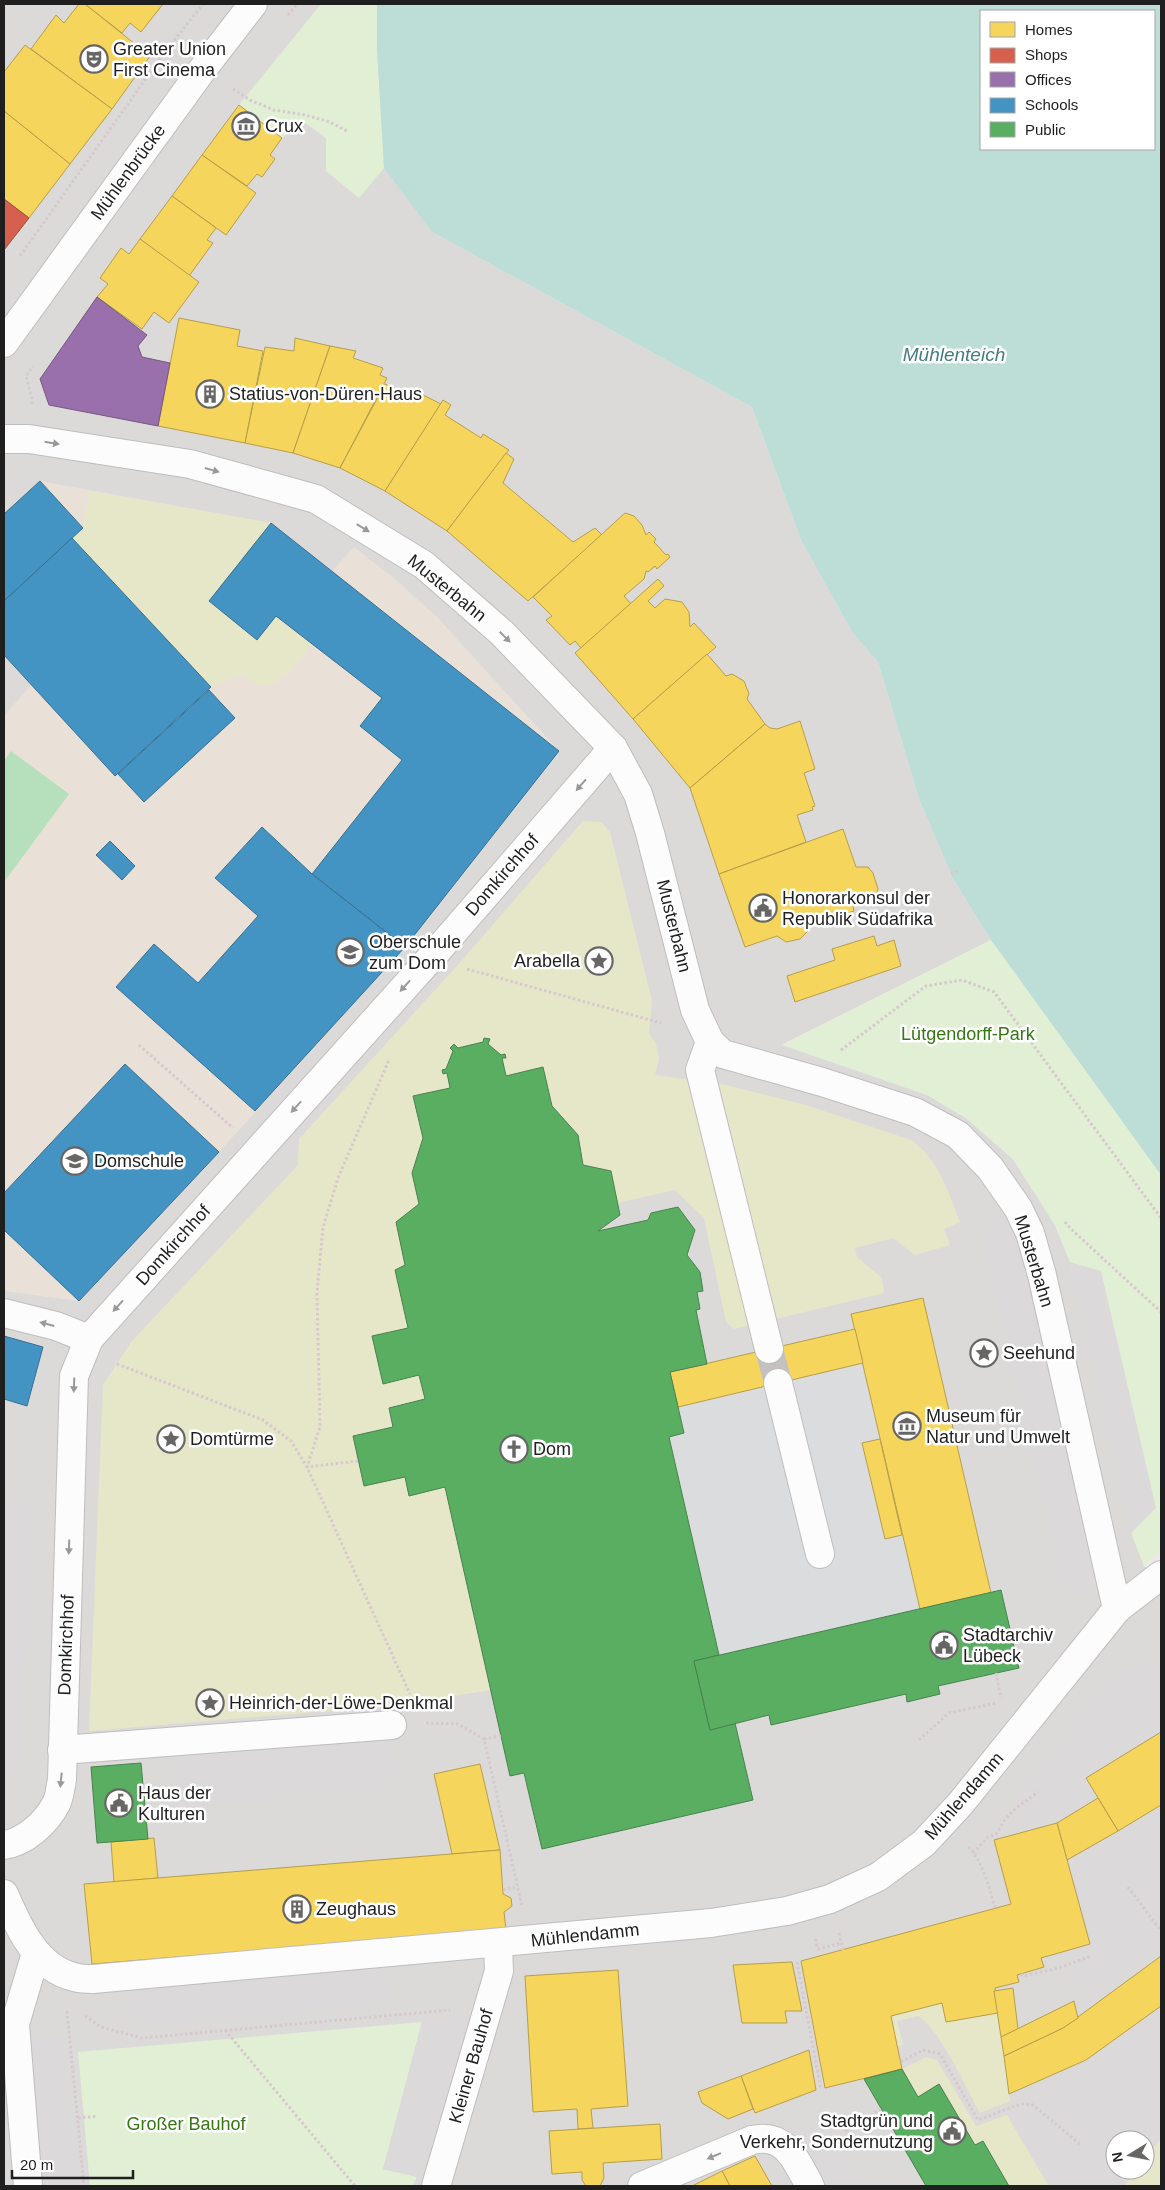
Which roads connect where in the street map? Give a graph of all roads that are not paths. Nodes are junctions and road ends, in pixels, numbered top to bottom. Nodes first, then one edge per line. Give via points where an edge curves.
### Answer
1 (254, 4) edge
2 (4, 343) edge
3 (4, 439) edge
4 (613, 748) junction
5 (710, 1042) junction
6 (4, 1312) edge
7 (89, 1339) junction
8 (769, 1349) tunnel mouth
9 (778, 1383) tunnel mouth
10 (820, 1554) dead end
11 (1161, 1575) edge
12 (1117, 1609) junction
13 (392, 1726) dead end
14 (62, 1750) junction
15 (4, 1845) edge
16 (4, 1894) edge
17 (498, 1944) junction
18 (36, 1953) junction
19 (28, 2186) edge
20 (436, 2186) edge
21 (642, 2186) edge
22 (810, 2186) edge

1 - 2 street, Mühlenbrücke via 202,70
3 -> 4 street, Musterbahn via 28,439 190,464 316,499 424,565 502,633
4 - 5 street, Musterbahn via 638,794 695,1010
4 -> 7 street, Domkirchhof via 437,951
5 - 8 street via 700,1070
5 - 12 street, Musterbahn via 723,1054 915,1112 958,1134 990,1168 1018,1208 1030,1233
7 -> 6 street
7 -> 14 street, Domkirchhof via 74,1376
9 - 10 street
11 - 12 street, Mühlendamm
12 - 17 street, Mühlendamm via 944,1823 924,1843 878,1877 830,1899 787,1911 711,1923
13 - 14 street
14 -> 15 street, Domkirchhof via 62,1780 57,1803 28,1836
16 - 18 street via 15,1920
17 - 18 street via 93,1979 62,1973
17 - 20 street, Kleiner Bauhof via 499,1971
18 - 19 street via 15,2024
22 -> 21 street via 791,2154 776,2140 766,2136

